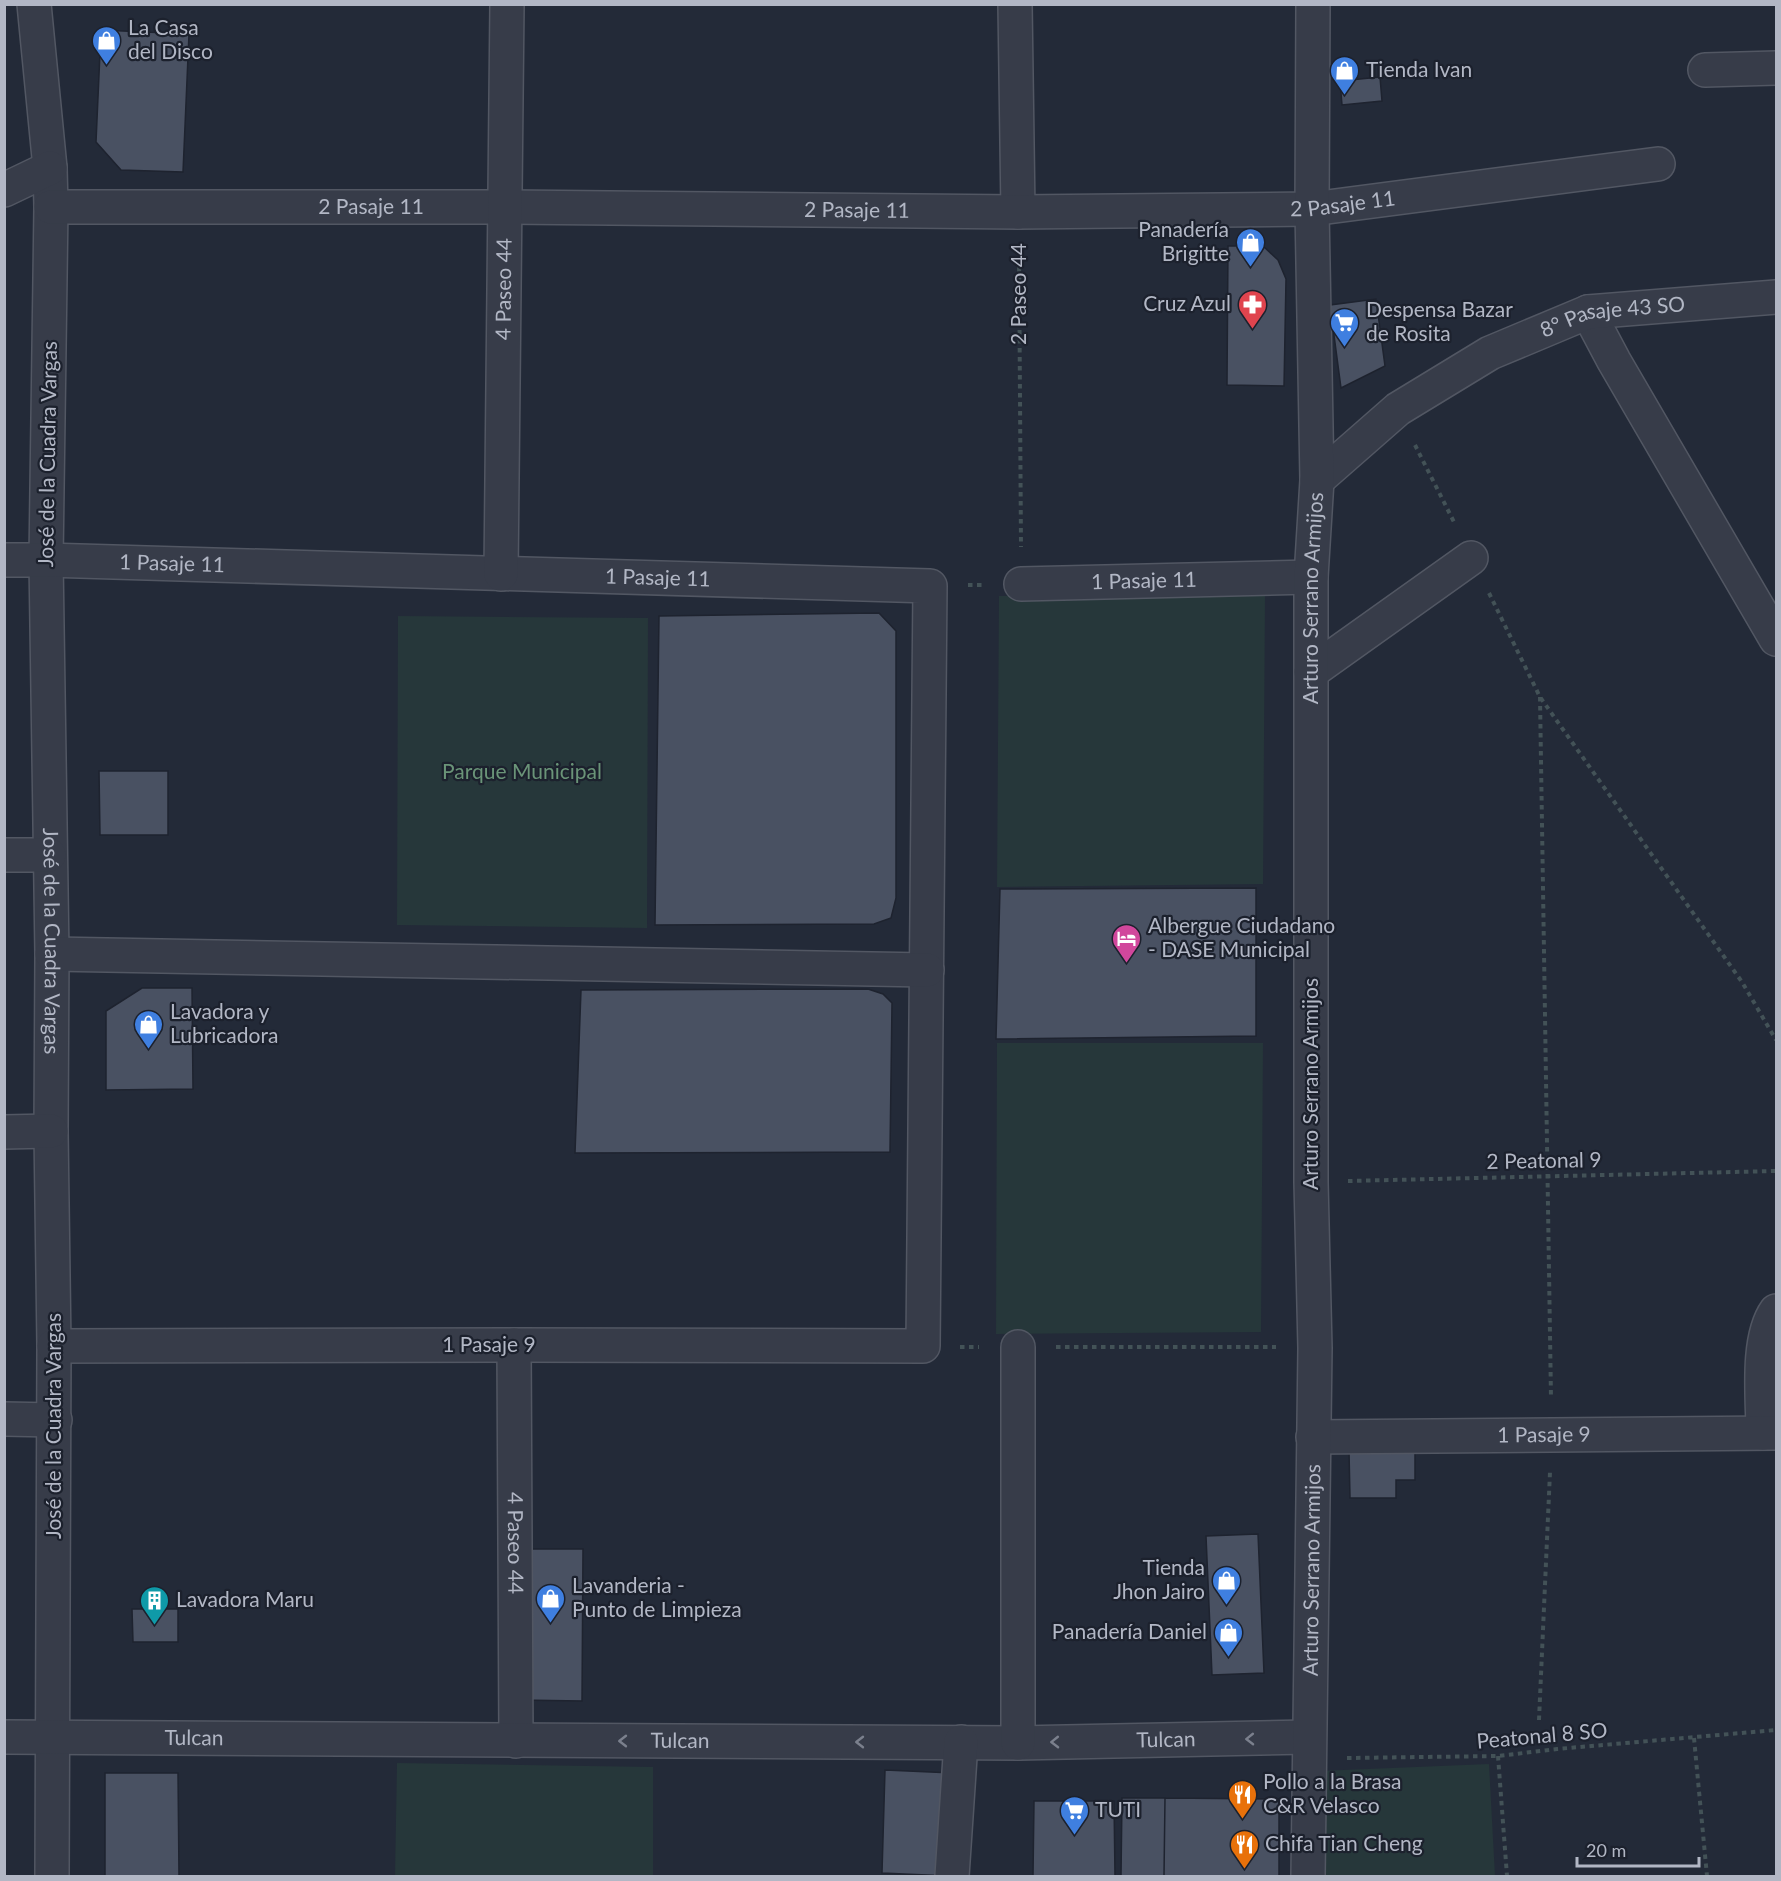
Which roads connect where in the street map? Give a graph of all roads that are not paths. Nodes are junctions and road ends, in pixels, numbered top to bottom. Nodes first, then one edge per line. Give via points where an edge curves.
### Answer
1 (34, 4) edge
2 (507, 4) edge
3 (1016, 4) edge
4 (1319, 5) edge
5 (1776, 68) edge
6 (1705, 70) dead end
7 (1658, 164) dead end
8 (50, 168) junction
9 (4, 190) edge
10 (51, 207) junction
11 (503, 207) junction
12 (1312, 209) junction
13 (1018, 212) junction
14 (1776, 297) edge
15 (1588, 312) junction
16 (1317, 480) junction
17 (1472, 558) road end
18 (4, 560) edge
19 (46, 560) junction
20 (501, 574) junction
21 (1311, 577) junction
22 (1021, 584) road end
23 (1776, 639) edge
24 (1311, 672) junction
25 (4, 855) edge
26 (49, 855) junction
27 (52, 954) junction
28 (927, 970) junction
29 (51, 1131) junction
30 (4, 1132) edge
31 (1776, 1311) edge
32 (514, 1345) junction
33 (54, 1346) junction
34 (1018, 1347) road end
35 (4, 1419) edge
36 (55, 1419) junction
37 (1770, 1433) edge
38 (1313, 1437) junction
39 (53, 1736) junction
40 (4, 1737) edge
41 (516, 1741) junction
42 (962, 1742) junction
43 (1018, 1743) junction
44 (1309, 1748) junction
45 (52, 1876) edge
46 (952, 1876) edge
47 (1308, 1876) edge

1 - 8 street, José de la Cuadra Vargas
2 - 11 street, 4 Paseo 44
3 - 13 street, 2 Paseo 44
4 - 12 street, Arturo Serrano Armijos
5 - 6 street
7 - 12 street, 2 Pasaje 11
8 - 9 street
8 - 10 street, José de la Cuadra Vargas
10 - 11 street, 2 Pasaje 11
10 - 19 street, José de la Cuadra Vargas
11 - 13 street, 2 Pasaje 11
11 - 20 street, 4 Paseo 44
12 - 13 street, 2 Pasaje 11
12 - 16 street, Arturo Serrano Armijos
14 - 15 street, 8° Pasaje 43 SO
15 - 16 street, 8° Pasaje 43 SO via 1490,353 1398,409
15 - 23 street
16 - 21 street, Arturo Serrano Armijos
17 - 24 street
18 - 19 street, 1 Pasaje 11
19 - 20 street, 1 Pasaje 11
19 - 26 street, José de la Cuadra Vargas
20 - 28 street, 1 Pasaje 11 via 930,586
21 - 22 street, 1 Pasaje 11
21 - 24 street, Arturo Serrano Armijos
24 - 38 street, Arturo Serrano Armijos
25 - 26 street
26 - 27 street, José de la Cuadra Vargas
27 - 28 street
27 - 29 street, José de la Cuadra Vargas
28 - 32 street, 1 Pasaje 9 via 923,1346
29 - 30 street
29 - 33 street, José de la Cuadra Vargas
31 - 37 street via 1763,1353
32 - 33 street, 1 Pasaje 9
32 - 41 street, 4 Paseo 44
33 - 36 street, José de la Cuadra Vargas
34 - 43 street
35 - 36 street
36 - 39 street, José de la Cuadra Vargas
37 - 38 street, 1 Pasaje 9
38 - 44 street, Arturo Serrano Armijos
39 - 40 street, Tulcan
39 - 41 street, Tulcan
39 - 45 street, José de la Cuadra Vargas
42 -> 41 street, Tulcan
42 - 43 street, Tulcan
42 - 46 street
44 -> 43 street, Tulcan
44 - 47 street, Arturo Serrano Armijos

